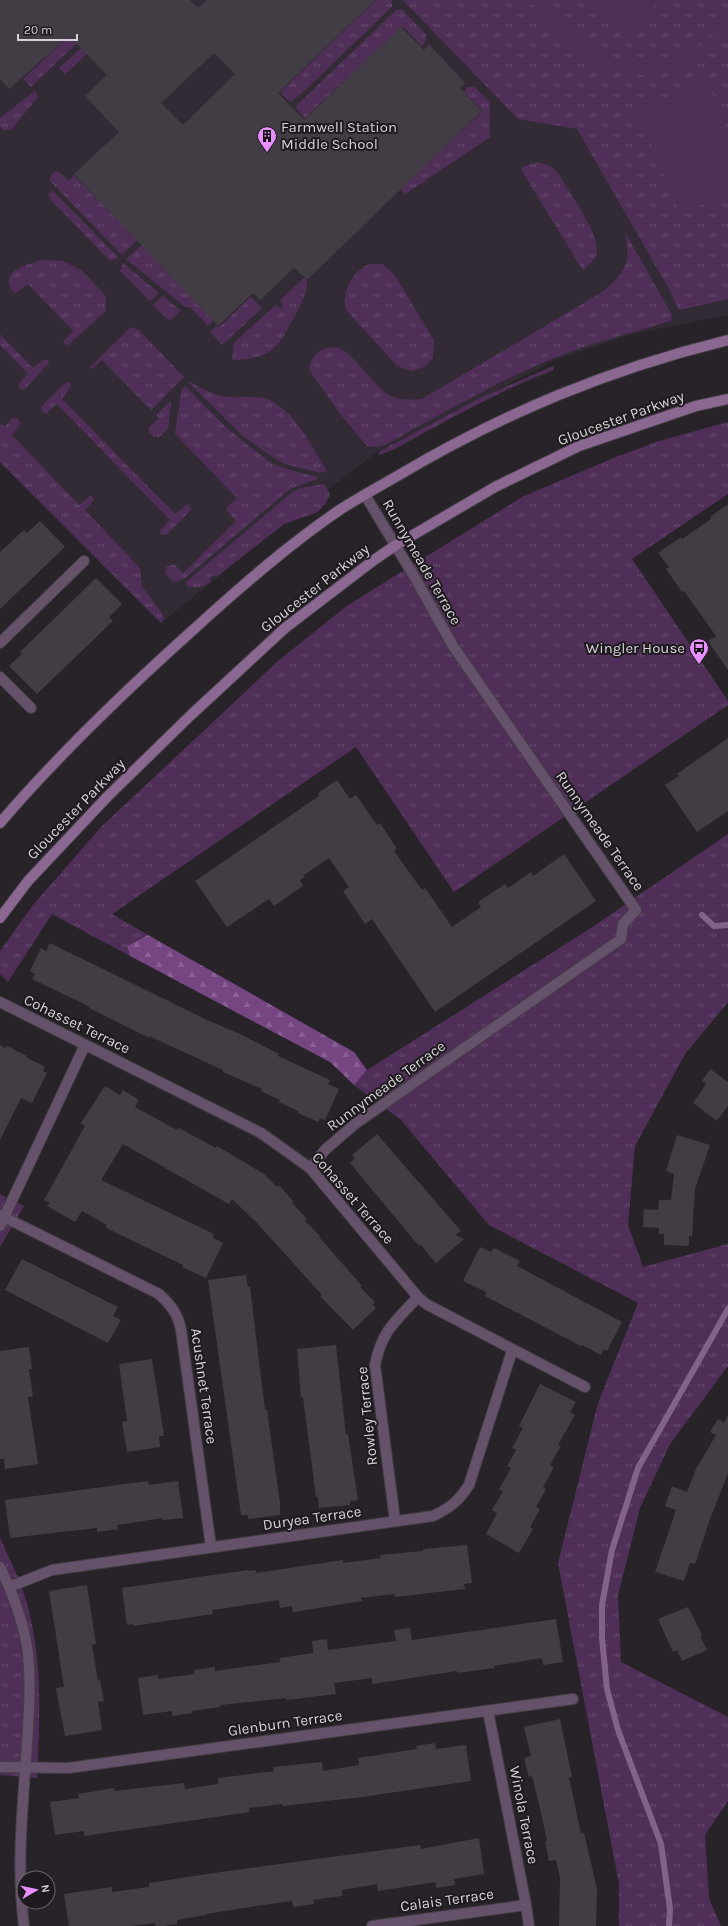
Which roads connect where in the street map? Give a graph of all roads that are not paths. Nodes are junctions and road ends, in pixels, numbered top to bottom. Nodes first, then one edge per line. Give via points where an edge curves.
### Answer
1 (728, 340) edge
2 (728, 399) edge
3 (365, 495) junction
4 (396, 544) junction
5 (84, 561) dead end
6 (0, 643) edge
7 (0, 677) edge
8 (30, 708) dead end
9 (0, 823) edge
10 (0, 918) edge
11 (0, 1002) edge
12 (85, 1045) junction
13 (310, 1168) junction
14 (2, 1220) edge
15 (418, 1297) junction
16 (512, 1351) junction
17 (585, 1387) dead end
18 (395, 1521) junction
19 (211, 1547) junction
20 (0, 1567) edge
21 (9, 1587) junction
22 (573, 1699) dead end
23 (488, 1711) junction
24 (0, 1767) edge
25 (26, 1769) junction
26 (526, 1905) junction
27 (24, 1926) edge
28 (372, 1926) edge
29 (529, 1926) edge

1 - 3 main road via 644,362 563,392 444,448
2 - 4 main road, Gloucester Parkway via 696,406 579,446 495,487
3 - 4 street, Runnymeade Terrace
3 - 9 main road via 305,536 220,604 135,681
4 - 10 main road, Gloucester Parkway via 285,628 191,714 108,796 28,881
4 - 13 street, Runnymeade Terrace via 453,646 636,910 623,924 621,939 355,1124 326,1149
5 - 6 street
7 - 8 street
11 - 12 street, Cohasset Terrace
12 - 13 street, Cohasset Terrace via 241,1121
12 - 14 street
13 - 15 street, Cohasset Terrace
14 - 19 street, Acushnet Terrace via 159,1294 171,1305 182,1330
15 - 16 street, Cohasset Terrace via 426,1304
15 - 18 street, Rowley Terrace via 386,1331 378,1347 375,1365
16 - 17 street, Cohasset Terrace
16 - 18 street, Duryea Terrace via 469,1485 460,1499 433,1516
18 - 19 street, Duryea Terrace
19 - 21 street, Duryea Terrace via 52,1570
20 - 21 street
21 - 25 street via 28,1652 30,1690
22 - 23 street, Glenburn Terrace
23 - 25 street, Glenburn Terrace via 68,1768
23 - 26 street, Winola Terrace
24 - 25 street, Glenburn Terrace
25 - 27 street via 20,1854
26 - 28 street, Calais Terrace
26 - 29 street, Winola Terrace

